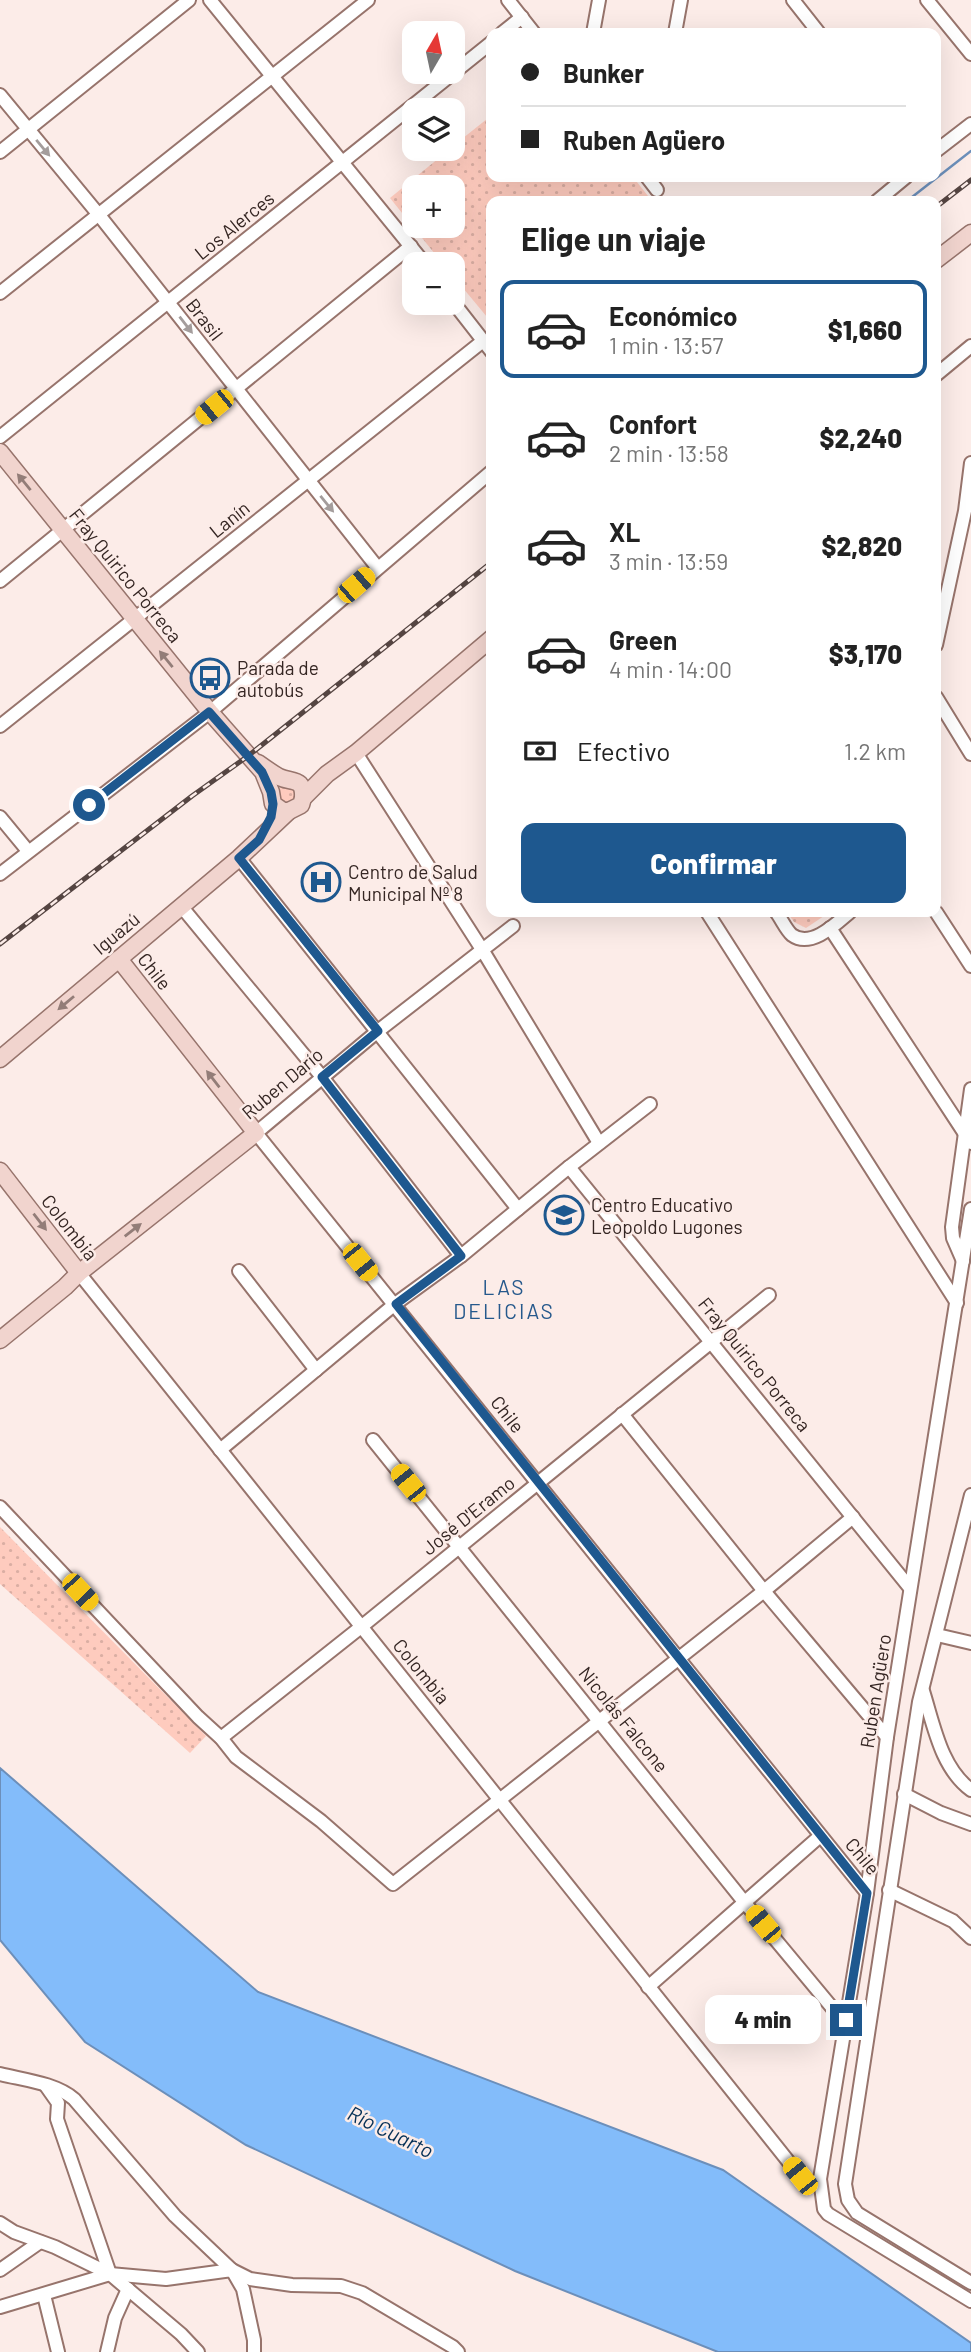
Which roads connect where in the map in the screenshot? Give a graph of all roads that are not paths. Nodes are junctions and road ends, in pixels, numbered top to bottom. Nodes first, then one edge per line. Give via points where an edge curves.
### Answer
1 (189, 0) edge
2 (210, 0) edge
3 (368, 0) edge
4 (509, 0) edge
5 (599, 0) edge
6 (681, 0) edge
7 (793, 0) edge
8 (927, 0) edge
9 (522, 17) junction
10 (508, 28) edge
11 (530, 28) edge
12 (594, 28) edge
13 (676, 28) edge
14 (815, 28) edge
15 (486, 47) edge
16 (971, 54) edge
17 (272, 78) junction
18 (0, 95) edge
19 (971, 124) edge
20 (27, 130) junction
21 (941, 148) edge
22 (0, 152) edge
23 (342, 163) junction
24 (651, 182) edge
25 (899, 182) edge
26 (657, 190) dead end
27 (883, 196) edge
28 (99, 215) junction
29 (971, 233) edge
30 (411, 246) junction
31 (416, 252) edge
32 (941, 256) edge
33 (0, 293) edge
34 (169, 303) junction
35 (463, 315) edge
36 (482, 341) junction
37 (486, 345) edge
38 (971, 346) edge
39 (941, 370) edge
40 (235, 390) junction
41 (0, 437) edge
42 (0, 452) edge
43 (971, 463) edge
44 (486, 476) edge
45 (308, 480) junction
46 (63, 530) junction
47 (377, 567) junction
48 (0, 581) edge
49 (134, 619) junction
50 (941, 622) edge
51 (486, 643) edge
52 (941, 705) edge
53 (209, 712) junction
54 (0, 726) edge
55 (356, 753) junction
56 (971, 754) edge
57 (248, 756) junction
58 (327, 774) junction
59 (290, 780) junction
60 (272, 798) junction
61 (303, 798) junction
62 (289, 811) junction
63 (0, 817) edge
64 (259, 840) junction
65 (29, 851) junction
66 (239, 858) junction
67 (0, 874) edge
68 (181, 906) junction
69 (711, 917) edge
70 (779, 917) edge
71 (844, 917) edge
72 (939, 917) edge
73 (513, 926) dead end
74 (830, 929) junction
75 (483, 951) junction
76 (119, 959) junction
77 (971, 966) edge
78 (378, 1031) junction
79 (0, 1059) edge
80 (322, 1077) junction
81 (970, 1098) edge
82 (650, 1104) dead end
83 (256, 1133) junction
84 (968, 1138) edge
85 (599, 1143) junction
86 (569, 1167) junction
87 (0, 1171) edge
88 (518, 1209) junction
89 (971, 1209) edge
90 (461, 1256) junction
91 (963, 1261) junction
92 (239, 1271) dead end
93 (79, 1273) junction
94 (769, 1295) dead end
95 (957, 1303) junction
96 (396, 1304) junction
97 (0, 1330) edge
98 (0, 1339) edge
99 (710, 1343) junction
100 (316, 1370) junction
101 (622, 1414) junction
102 (373, 1440) dead end
103 (220, 1450) junction
104 (537, 1484) junction
105 (971, 1494) edge
106 (0, 1507) edge
107 (853, 1517) junction
108 (460, 1547) junction
109 (910, 1588) junction
110 (764, 1591) junction
111 (361, 1627) junction
112 (937, 1635) junction
113 (971, 1643) edge
114 (677, 1658) junction
115 (923, 1691) junction
116 (600, 1720) junction
117 (887, 1737) junction
118 (221, 1738) junction
119 (971, 1790) edge
120 (904, 1794) junction
121 (499, 1801) junction
122 (971, 1824) edge
123 (820, 1837) junction
124 (888, 1889) junction
125 (867, 1893) junction
126 (745, 1903) junction
127 (971, 1938) edge
128 (648, 1987) junction
129 (846, 2020) junction
130 (0, 2074) edge
131 (46, 2086) junction
132 (820, 2179) junction
133 (0, 2224) edge
134 (40, 2242) junction
135 (0, 2270) edge
136 (232, 2270) junction
137 (110, 2274) junction
138 (971, 2283) edge
139 (128, 2289) junction
140 (44, 2295) junction
141 (971, 2301) edge
142 (0, 2307) edge
143 (457, 2350) edge
144 (58, 2352) edge
145 (107, 2352) edge
146 (198, 2352) edge
147 (254, 2352) edge

1 - 20 street
2 - 17 street
3 - 17 street
4 - 9 street
5 - 12 street
6 - 13 street
7 - 14 street
8 - 16 street
9 - 10 street
9 - 11 street
15 - 23 street, Los Alerces
17 - 23 street
17 - 28 street
18 - 20 street, Brasil
19 - 21 street
20 - 22 street
20 -> 28 street, Brasil
23 - 30 street
23 - 34 street, Los Alerces
24 - 26 street
25 - 27 street
28 - 33 street
28 - 34 street, Brasil
29 - 32 main road
30 - 31 street
30 - 40 street
34 -> 40 street, Brasil
34 - 41 street, Los Alerces
35 - 36 street
36 - 37 street
36 - 45 street, Lanín
38 - 39 street
40 - 45 street, Brasil
40 - 46 street
46 -> 42 main road, Fray Quirico Porreca
43 - 50 street
44 - 47 street
45 -> 47 street, Brasil
45 - 49 street, Lanín
46 - 48 street
46 - 49 main road, Fray Quirico Porreca
47 - 53 street
53 -> 49 main road, Fray Quirico Porreca
49 - 54 street, Lanín
51 - 55 main road
52 - 56 street
53 - 57 main road, Fray Quirico Porreca
53 - 65 street
55 - 58 main road
55 - 75 street
57 - 59 main road, Fray Quirico Porreca
57 - 60 main road, Fray Quirico Porreca via 262,772
58 - 59 main road
58 - 61 main road
59 - 60 main road via 277,782
59 - 61 main road via 301,786
60 - 62 main road via 283,811
60 - 64 main road, Iguazú via 271,817
61 - 62 main road
62 - 64 main road, Iguazú
63 - 65 street
64 - 66 main road, Iguazú
65 - 67 street
66 - 68 main road, Iguazú
66 - 78 street
68 - 76 main road, Iguazú
68 - 80 street
69 - 95 street
70 - 74 street via 792,935 802,939
71 - 74 street
72 - 77 street
73 - 75 street, Ruben Darío
74 - 84 street
75 - 78 street, Ruben Darío
75 - 85 street
76 -> 79 main road, Iguazú
83 -> 76 main road, Chile
78 - 80 street, Ruben Darío
78 - 88 street
80 - 83 street, Ruben Darío
80 - 90 street
81 - 84 street
82 - 85 street
93 -> 83 main road, Ruben Darío
83 - 96 street, Chile
84 - 91 street via 952,1227
85 - 86 street
86 - 88 street
86 - 99 street, Fray Quirico Porreca
87 -> 93 main road, Colombia
88 - 90 street
89 - 91 street, Ruben Agüero
90 - 96 street
91 - 95 street, Ruben Agüero
92 - 100 street
93 - 97 main road, Ruben Darío
93 - 98 main road, Ruben Darío
93 - 103 street, Colombia
94 - 99 street, José D'Eramo
95 - 109 street, Ruben Agüero
96 - 100 street
96 - 104 street, Chile
99 - 101 street, José D'Eramo
99 - 107 street, Fray Quirico Porreca
100 - 103 street
101 - 104 street, José D'Eramo
101 - 110 street
102 - 108 street, Nicolás Falcone
103 - 111 street, Colombia
104 - 108 street, José D'Eramo
104 - 114 street, Chile
105 - 112 street
106 - 118 street
107 - 109 street, Fray Quirico Porreca
107 - 110 street
108 - 111 street, José D'Eramo
108 - 116 street, Nicolás Falcone
109 - 117 street, Ruben Agüero
110 - 114 street
110 - 117 street
111 - 118 street, José D'Eramo
111 - 121 street, Colombia
112 - 113 street
112 - 115 street
114 - 116 street
114 - 123 street, Chile
115 - 119 street via 950,1767
115 - 120 street
116 - 121 street
116 - 126 street, Nicolás Falcone
117 - 125 street, Ruben Agüero
118 - 121 street via 236,1757 321,1821 393,1884
120 - 122 street
120 - 124 street
121 - 128 street, Colombia
123 - 125 street, Chile
123 - 126 street
124 - 127 street via 953,1921
124 - 138 street via 845,2184 848,2200 857,2213
125 - 129 street, Ruben Agüero
126 - 128 street
126 - 129 street, Nicolás Falcone
128 - 132 street, Colombia via 800,2176 814,2183
129 - 132 street, Ruben Agüero
130 - 131 street
131 - 136 street via 74,2099 175,2216
131 - 137 street via 58,2103 57,2119
132 - 141 street via 828,2214
133 - 134 street
134 - 135 street
134 - 137 street
136 - 137 street via 166,2279
136 - 143 street via 250,2279 341,2286 362,2293
136 - 147 street via 243,2289
137 - 139 street
137 - 140 street
139 - 145 street
139 - 146 street
140 - 142 street
140 - 144 street

